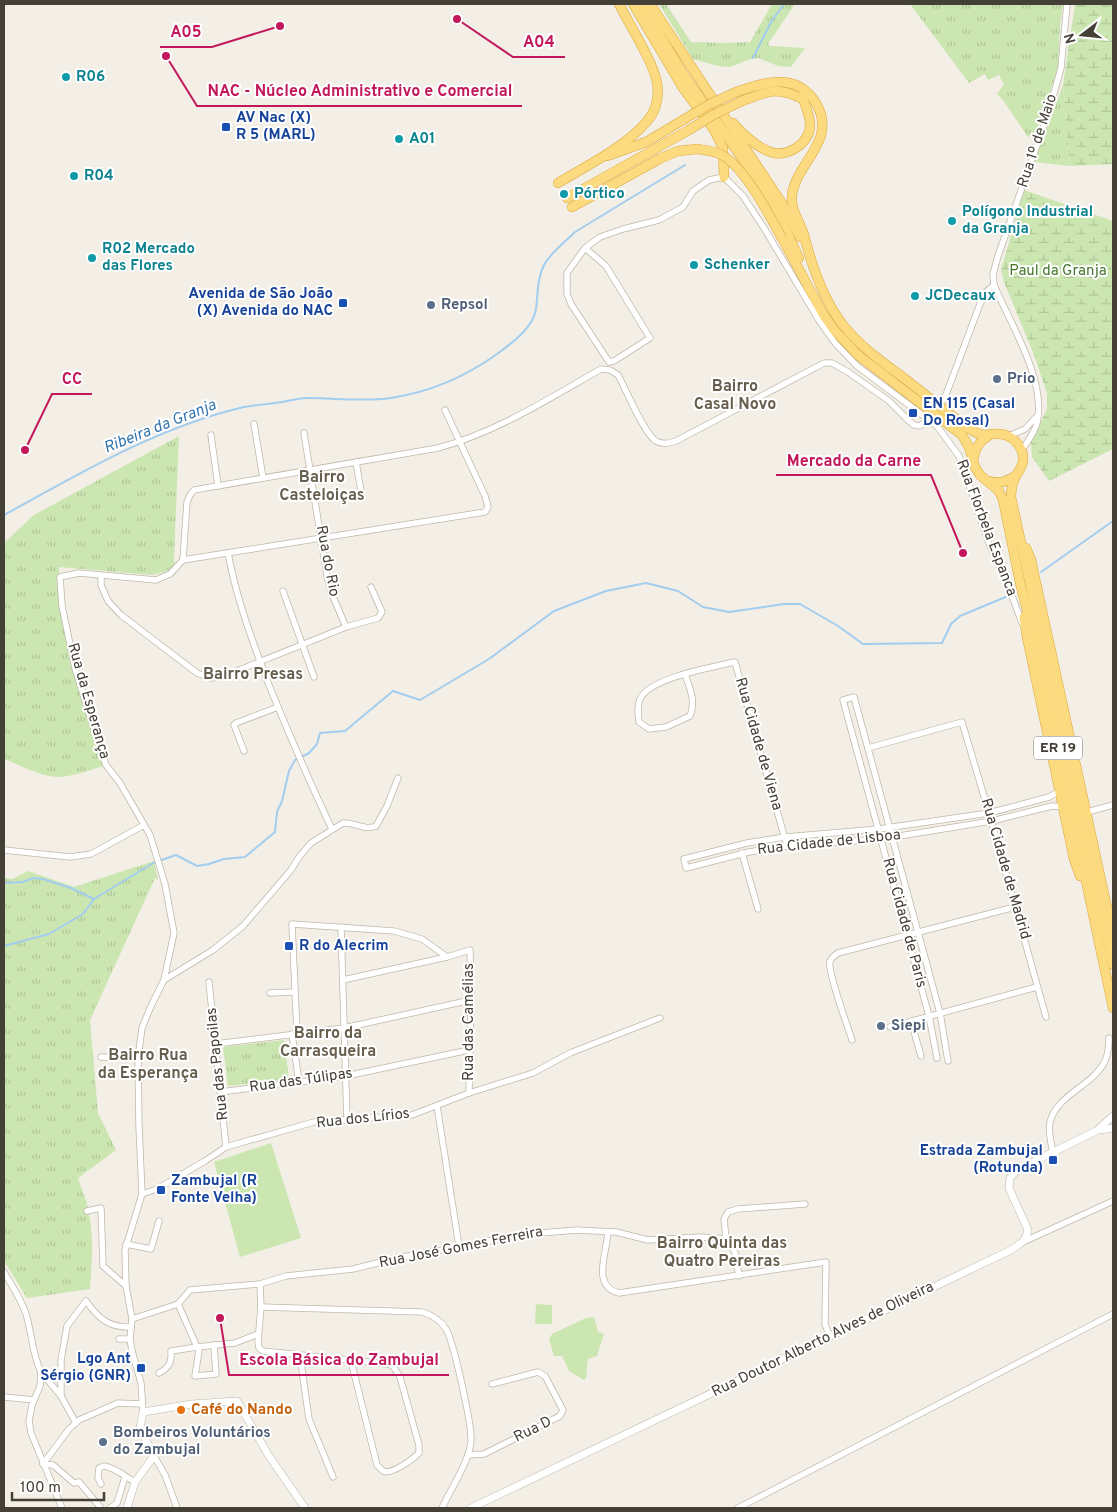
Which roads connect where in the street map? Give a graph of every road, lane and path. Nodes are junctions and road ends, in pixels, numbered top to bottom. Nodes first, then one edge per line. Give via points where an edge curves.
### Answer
1 (619, 4) edge
2 (633, 4) edge
3 (641, 4) edge
4 (650, 4) edge
5 (1067, 4) edge
6 (702, 84) junction
7 (599, 158) junction
8 (724, 177) junction
9 (558, 183) dead end
10 (567, 198) dead end
11 (572, 207) dead end
12 (585, 248) junction
13 (808, 253) junction
14 (994, 285) junction
15 (823, 314) junction
16 (944, 400) dead end
17 (445, 410) dead end
18 (1037, 416) junction
19 (928, 420) junction
20 (254, 424) dead end
21 (304, 433) dead end
22 (211, 435) dead end
23 (990, 435) junction
24 (1009, 436) junction
25 (461, 442) junction
26 (1022, 450) junction
27 (974, 458) junction
28 (356, 462) junction
29 (310, 470) junction
30 (1015, 476) junction
31 (263, 478) junction
32 (988, 481) junction
33 (218, 486) junction
34 (361, 491) dead end
35 (1017, 527) junction
36 (322, 539) junction
37 (228, 553) junction
38 (183, 560) junction
39 (100, 576) junction
40 (371, 587) dead end
41 (1020, 587) junction
42 (283, 591) dead end
43 (346, 628) junction
44 (1027, 637) junction
45 (302, 645) junction
46 (261, 662) junction
47 (685, 674) junction
48 (314, 677) dead end
49 (278, 707) junction
50 (868, 748) junction
51 (244, 750) dead end
52 (398, 778) dead end
53 (1060, 791) junction
54 (1113, 805) edge
55 (1064, 807) junction
56 (1087, 812) junction
57 (989, 813) junction
58 (992, 822) junction
59 (144, 825) junction
60 (889, 827) junction
61 (332, 829) junction
62 (879, 829) junction
63 (784, 837) junction
64 (892, 838) junction
65 (881, 839) junction
66 (787, 846) junction
67 (4, 850) edge
68 (742, 854) junction
69 (1015, 907) junction
70 (758, 908) dead end
71 (1091, 909) junction
72 (341, 928) junction
73 (917, 932) junction
74 (906, 934) junction
75 (1113, 935) edge
76 (447, 957) junction
77 (1113, 965) edge
78 (164, 980) junction
79 (343, 980) junction
80 (209, 982) dead end
81 (1038, 987) junction
82 (294, 992) junction
83 (270, 993) dead end
84 (471, 1000) junction
85 (1113, 1008) edge
86 (940, 1013) junction
87 (928, 1016) junction
88 (1046, 1017) dead end
89 (660, 1018) dead end
90 (911, 1021) junction
91 (890, 1027) dead end
92 (344, 1028) junction
93 (294, 1034) junction
94 (1109, 1038) dead end
95 (852, 1040) dead end
96 (216, 1044) junction
97 (469, 1050) junction
98 (921, 1056) dead end
99 (100, 1057) dead end
100 (138, 1058) junction
101 (937, 1058) dead end
102 (948, 1061) dead end
103 (346, 1076) junction
104 (298, 1082) junction
105 (220, 1092) junction
106 (469, 1093) junction
107 (437, 1106) junction
108 (1113, 1116) edge
109 (348, 1120) junction
110 (1113, 1128) edge
111 (1096, 1131) junction
112 (226, 1147) junction
113 (1053, 1153) junction
114 (142, 1194) junction
115 (1113, 1201) edge
116 (806, 1204) dead end
117 (87, 1211) dead end
118 (159, 1221) dead end
119 (608, 1232) junction
120 (726, 1239) junction
121 (1023, 1242) junction
122 (126, 1244) junction
123 (459, 1246) junction
124 (4, 1272) edge
125 (739, 1276) junction
126 (260, 1284) junction
127 (126, 1286) junction
128 (178, 1304) junction
129 (261, 1307) junction
130 (1113, 1314) edge
131 (132, 1319) junction
132 (132, 1327) junction
133 (258, 1334) junction
134 (830, 1337) junction
135 (119, 1339) dead end
136 (130, 1339) junction
137 (214, 1345) junction
138 (197, 1347) junction
139 (300, 1356) junction
140 (351, 1361) junction
141 (41, 1372) junction
142 (159, 1373) dead end
143 (492, 1384) dead end
144 (61, 1396) junction
145 (4, 1397) edge
146 (34, 1400) junction
147 (142, 1408) junction
148 (76, 1423) junction
149 (468, 1455) junction
150 (154, 1456) junction
151 (43, 1464) junction
152 (125, 1477) junction
153 (333, 1477) dead end
154 (135, 1482) junction
155 (101, 1484) dead end
156 (62, 1508) edge
157 (100, 1508) edge
158 (110, 1508) edge
159 (127, 1508) edge
160 (177, 1508) edge
161 (305, 1508) edge
162 (442, 1508) edge
163 (471, 1508) edge
164 (738, 1508) edge

1 - 7 highway via 650,64 657,81 658,97 652,115 638,131
2 - 8 highway via 723,148
3 - 15 highway via 684,75 774,204
4 - 6 highway
5 - 14 street, Rua 1º de Maio via 1061,68 998,256
6 - 10 highway, bridge via 738,128 767,151 776,154 794,150 810,128 803,99 789,92 774,90 742,101 713,115
6 - 13 highway via 781,202
7 - 9 highway
7 - 13 highway, bridge via 646,142 736,92 763,82 796,85 808,93 822,117 817,148 799,175 792,196
8 - 12 street via 709,180 693,191 683,207 659,220 600,237
8 - 19 street, Rua Florbela Espanca via 764,228 835,343 857,366
11 - 15 highway, bridge via 678,151 697,149 721,154 742,173 761,202
12 - 12 street via 567,273 567,294 609,362 614,361 650,338 606,266
13 - 23 highway via 823,293 843,325 865,349 969,429
14 - 16 street via 980,304
14 - 18 street via 1036,381
15 - 27 highway via 858,355 962,436
17 - 25 street
18 - 24 street via 1024,429
18 - 26 street via 1037,423
19 - 25 street via 920,426 914,425 889,401 848,372 832,363 824,363 666,444 656,442 647,432 618,375 602,370 495,428
19 - 44 street, Rua Florbela Espanca via 944,433 959,456 989,543
20 - 31 street
21 - 29 street, Rua do Rio
22 - 33 street
23 - 24 highway
23 - 27 highway via 976,448
24 - 26 highway
25 - 28 street
25 - 36 street via 488,507 485,512
26 - 30 highway via 1021,468
27 - 32 highway via 975,467
28 - 29 street
28 - 34 street
29 - 31 street
29 - 36 street, Rua do Rio
30 - 32 highway via 1007,482
30 - 35 highway via 1011,497
31 - 33 street
32 - 41 highway, ER 19 via 1003,500
33 - 38 street via 194,490 186,502
35 - 56 highway via 1031,560
35 - 77 highway
36 - 37 street
36 - 43 street, Rua do Rio via 331,592
37 - 38 street
37 - 46 street via 240,606
38 - 39 street via 170,574 156,580
39 - 46 street via 108,601 120,615 204,677 216,678
39 - 59 street, Rua da Esperança via 78,573 60,577 62,606 75,668 101,753
40 - 43 street via 382,612 378,618
41 - 44 highway
41 - 71 highway, ER 19 via 1034,636
42 - 45 street
43 - 45 street
44 - 53 highway
45 - 46 street
45 - 48 street
46 - 49 street
47 - 47 street, Rua Cidade de Viena via 694,706 690,716 666,727 649,729 638,722 640,698 651,686
47 - 63 street, Rua Cidade de Viena via 735,662
49 - 51 street via 234,725
49 - 61 street
50 - 57 street, Rua Cidade de Madrid via 962,722
50 - 60 street, Rua Cidade de Paris
50 - 62 street, Rua Cidade de Paris via 854,697 843,700
52 - 61 street via 376,826 343,823
53 - 55 highway
53 - 57 street, Rua Cidade de Lisboa
54 - 56 street
55 - 58 street, Rua Cidade de Lisboa via 1052,806
55 - 71 highway via 1074,859
56 - 75 highway
57 - 58 street, Rua Cidade de Madrid
57 - 60 street, Rua Cidade de Lisboa
58 - 64 street, Rua Cidade de Lisboa
58 - 69 street, Rua Cidade de Madrid
59 - 67 street via 91,854 70,857
59 - 78 street, Rua da Esperança via 165,884 174,933
60 - 62 street, Rua Cidade de Lisboa
60 - 64 street, Rua Cidade de Paris
61 - 78 street via 311,843 298,857 244,926 213,950
62 - 63 street, Rua Cidade de Lisboa
62 - 65 street, Rua Cidade de Paris
63 - 66 street, Rua Cidade de Viena
63 - 68 street, Rua Cidade de Lisboa via 684,859 686,868
64 - 65 street, Rua Cidade de Lisboa
64 - 73 street, Rua Cidade de Paris
65 - 66 street, Rua Cidade de Lisboa
65 - 74 street, Rua Cidade de Paris
66 - 68 street, Rua Cidade de Lisboa
68 - 70 street
69 - 73 street
69 - 81 street, Rua Cidade de Madrid
71 - 85 highway, ER 19
72 - 76 street via 394,931 422,939
72 - 79 street
72 - 82 street via 292,924
73 - 74 street
73 - 86 street, Rua Cidade de Paris
74 - 87 street, Rua Cidade de Paris
74 - 95 street via 838,953 829,963
76 - 79 street
76 - 84 street, Rua das Camélias via 470,950
78 - 100 street, Rua da Esperança via 142,1028
79 - 92 street
80 - 96 street, Rua das Papoilas
81 - 86 street
81 - 88 street, Rua Cidade de Madrid
82 - 83 street
82 - 93 street
84 - 92 street
84 - 97 street, Rua das Camélias
86 - 87 street
86 - 102 street, Rua Cidade de Paris
87 - 90 street
87 - 101 street, Rua Cidade de Paris
89 - 106 street, Rua dos Lírios via 570,1053 533,1073
90 - 91 street
90 - 98 street
92 - 93 street
92 - 103 street
93 - 96 street
93 - 104 street
94 - 113 street via 1107,1054 1100,1069 1053,1114 1049,1133
96 - 105 street, Rua das Papoilas
97 - 103 street, Rua das Túlipas
97 - 106 street, Rua das Camélias
99 - 100 street
100 - 114 street, Rua da Esperança
103 - 104 street, Rua das Túlipas
103 - 109 street
104 - 105 street, Rua das Túlipas
105 - 112 street, Rua das Papoilas
106 - 107 street, Rua dos Lírios
107 - 109 street, Rua dos Lírios via 412,1115
107 - 123 street
108 - 111 street
109 - 112 street, Rua dos Lírios via 314,1122
110 - 111 street
111 - 113 street
112 - 114 street, Rua dos Lírios via 157,1189
113 - 121 street via 1017,1170 1010,1178 1009,1188 1028,1230
114 - 122 street
115 - 121 street
116 - 120 street via 728,1212 724,1218
117 - 127 street via 101,1208 103,1266
118 - 122 street via 151,1248
119 - 120 street, Rua José Gomes Ferreira via 648,1240
119 - 123 street, Rua José Gomes Ferreira via 533,1233
119 - 125 street via 602,1266 603,1281 613,1292 619,1294
120 - 125 street via 735,1254
121 - 134 street, Rua Doutor Alberto Alves de Oliveira
122 - 127 street
123 - 126 street, Rua José Gomes Ferreira via 353,1269 286,1276
124 - 141 street via 26,1314
125 - 134 street via 826,1262 825,1324
126 - 128 street, Rua José Gomes Ferreira via 190,1290
126 - 129 street
127 - 131 street
128 - 131 street
128 - 138 street
129 - 133 street
129 - 149 street via 422,1312 439,1320 450,1338 464,1398 471,1441
130 - 164 street
131 - 132 street
132 - 136 street
132 - 144 street via 117,1326 99,1318 86,1301 67,1326 61,1360
133 - 137 street via 235,1343
133 - 139 street via 259,1348 263,1351
134 - 163 street, Rua Doutor Alberto Alves de Oliveira
135 - 136 street
136 - 147 street via 141,1383
137 - 138 street
137 - 138 street via 216,1374 195,1376
138 - 142 street via 171,1351 172,1360 167,1369
139 - 140 street
139 - 153 street via 309,1420
140 - 140 street via 377,1465 389,1472 419,1453 400,1377 397,1370 387,1364
141 - 144 street
141 - 146 street
143 - 149 street, Rua D via 538,1372 545,1376 563,1410 560,1416 484,1454
144 - 148 street
145 - 146 street
146 - 151 street via 29,1421
147 - 148 street via 131,1403 113,1404
147 - 150 street via 140,1428
147 - 161 street via 238,1401 269,1456
148 - 151 street
149 - 162 street
150 - 154 street
150 - 160 street
151 - 156 street
151 - 157 street via 53,1465 74,1483 78,1482
152 - 154 street
152 - 155 street via 104,1466 99,1468
152 - 158 street via 117,1503
154 - 159 street

